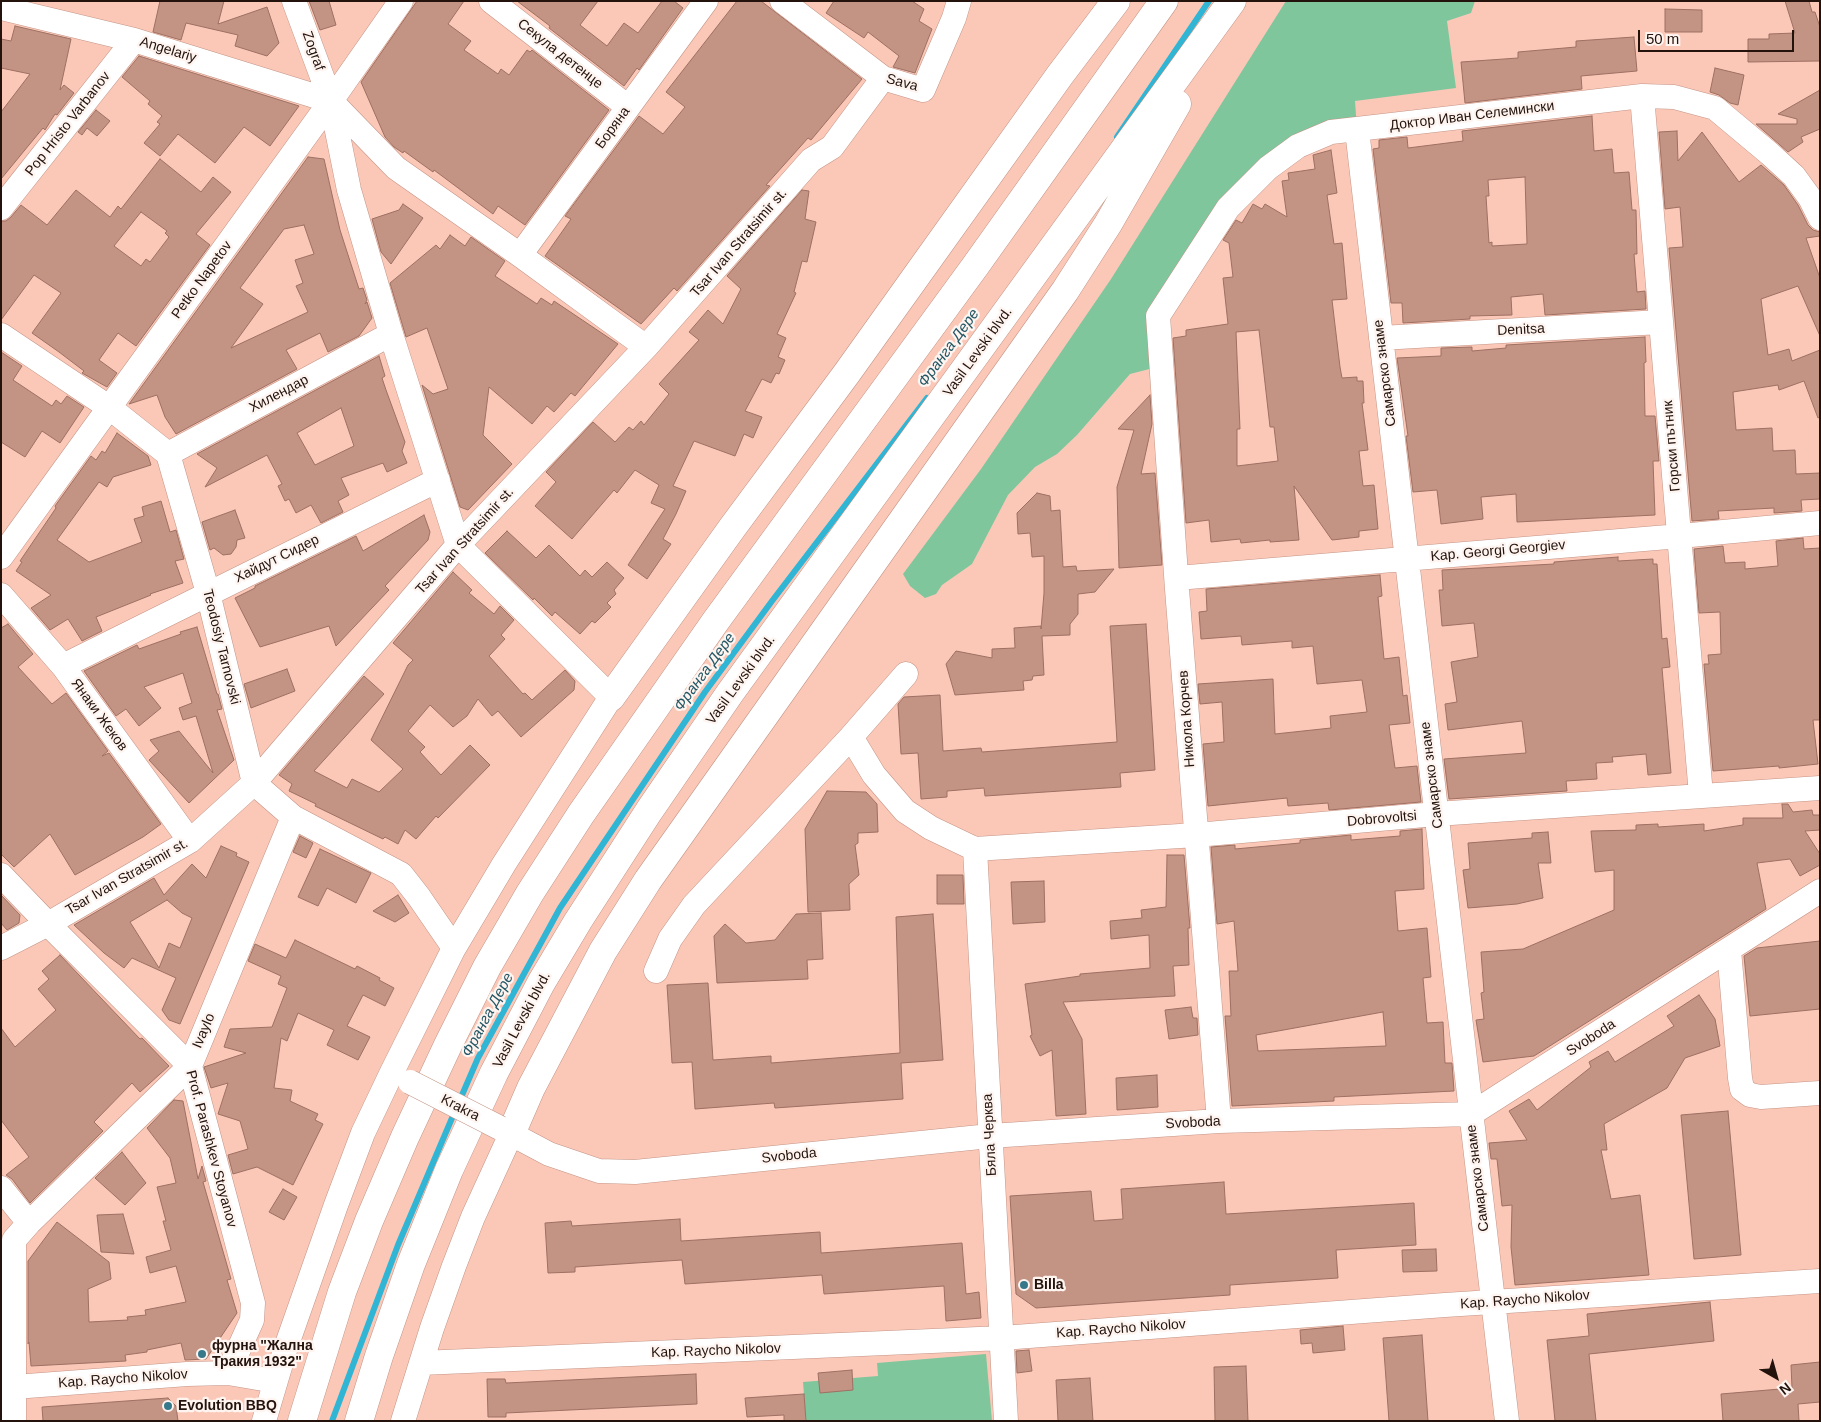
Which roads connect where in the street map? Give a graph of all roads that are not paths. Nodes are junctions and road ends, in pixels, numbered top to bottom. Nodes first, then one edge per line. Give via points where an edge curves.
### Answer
1 (294, 1) edge
2 (401, 1) edge
3 (492, 1) edge
4 (706, 1) edge
5 (782, 1) edge
6 (959, 1) edge
7 (1116, 1) edge
8 (1164, 1) edge
9 (1232, 1) edge
10 (1236, 1) edge
11 (1, 8) edge
12 (134, 40) junction
13 (882, 78) junction
14 (1642, 96) junction
15 (332, 101) junction
16 (628, 107) junction
17 (1357, 130) junction
18 (1, 208) edge
19 (1820, 218) edge
20 (520, 256) junction
21 (1158, 316) joint
22 (1660, 322) junction
23 (391, 334) junction
24 (1, 335) edge
25 (1381, 338) junction
26 (646, 347) junction
27 (110, 408) junction
28 (168, 454) junction
29 (438, 480) junction
30 (1820, 523) edge
31 (1680, 536) junction
32 (458, 545) junction
33 (1, 557) edge
34 (1407, 558) junction
35 (1177, 578) junction
36 (208, 593) junction
37 (1, 595) edge
38 (63, 666) junction
39 (906, 674) dead end
40 (611, 696) junction
41 (851, 737) junction
42 (254, 783) junction
43 (1820, 788) edge
44 (1701, 795) junction
45 (1436, 814) junction
46 (293, 817) junction
47 (1196, 835) junction
48 (190, 841) junction
49 (975, 848) junction
50 (1, 875) edge
51 (1820, 891) edge
52 (48, 924) junction
53 (1, 948) edge
54 (454, 948) junction
55 (1729, 950) junction
56 (656, 971) dead end
57 (190, 1066) junction
58 (401, 1077) junction
59 (1820, 1093) edge
60 (1471, 1114) junction
61 (1219, 1121) junction
62 (505, 1131) junction
63 (990, 1136) junction
64 (1, 1188) edge
65 (15, 1235) edge
66 (1820, 1281) edge
67 (1493, 1302) junction
68 (1002, 1338) junction
69 (421, 1362) junction
70 (228, 1373) junction
71 (275, 1381) junction
72 (8, 1388) edge
73 (14, 1421) edge
74 (264, 1421) edge
75 (302, 1421) edge
76 (359, 1421) edge
77 (403, 1421) edge
78 (1006, 1421) edge
79 (1507, 1421) edge

1 - 15 street, Zograf
2 - 15 street, Petko Napetov
3 - 16 street, Секула детенце
4 - 16 street, Боряна
5 - 13 street, Sava
6 - 13 street, Sava via 923,90
7 - 40 highway via 1054,82
8 - 75 highway via 710,630 581,814 530,893 465,1011 369,1221 342,1292
9 - 76 highway, Vasil Levski blvd. via 730,693 578,920 532,999 449,1170 411,1264
10 - 62 highway via 1108,224 1065,291 694,813 608,943
11 - 12 street, Angelariy
12 - 15 street, Angelariy
12 - 18 street, Pop Hristo Varbanov
13 - 26 street, Tsar Ivan Stratsimir st. via 832,147 812,160
14 - 17 street, Доктор Иван Селемински
14 - 19 street, Доктор Иван Селемински via 1674,97 1715,108 1794,176
14 - 22 street, Горски пътник
15 - 20 street via 396,168
15 - 23 street via 349,190
15 - 27 street, Petko Napetov
16 - 20 street, Боряна
17 - 21 street, Доктор Иван Селемински via 1331,132 1298,146 1268,168 1228,208
17 - 25 street, Самарско знаме
20 - 26 street
21 - 35 street, Никола Корчев
22 - 25 street, Denitsa
22 - 31 street, Горски пътник
23 - 28 street, Хилендар
23 - 29 street
24 - 27 street
25 - 34 street, Самарско знаме
26 - 32 street, Tsar Ivan Stratsimir st.
27 - 28 street
27 - 33 street, Petko Napetov
28 - 36 street, Teodosiy Tarnovski
29 - 32 street
29 - 36 street, Хайдут Сидер
30 - 31 street, Kap. Georgi Georgiev
31 - 34 street, Kap. Georgi Georgiev
31 - 44 street, Горски пътник
32 - 40 street
32 - 42 street, Tsar Ivan Stratsimir st.
34 - 35 street, Kap. Georgi Georgiev
34 - 45 street, Самарско знаме
35 - 47 street, Никола Корчев
36 - 38 street, Хайдут Сидер
36 - 42 street, Teodosiy Tarnovski
37 - 38 street, Янаки Жеков
38 - 48 street, Янаки Жеков
39 - 41 street
40 - 54 street
41 - 49 street via 874,775 905,811 931,828
41 - 56 street via 694,905 670,939
42 - 46 street
42 - 48 street, Tsar Ivan Stratsimir st.
43 - 44 street, Dobrovoltsi
44 - 45 street, Dobrovoltsi
45 - 47 street, Dobrovoltsi
45 - 60 street, Самарско знаме
46 - 54 street via 401,874
46 - 57 street, Ivaylo
47 - 49 street, Dobrovoltsi
47 - 61 street, Никола Корчев
48 - 52 street, Tsar Ivan Stratsimir st.
49 - 63 street, Бяла Черква
50 - 52 street, Prof. Parashkev Stoyanov
51 - 55 street, Svoboda
52 - 53 street, Tsar Ivan Stratsimir st.
52 - 57 street, Prof. Parashkev Stoyanov
54 - 58 street
55 - 59 street via 1742,1089 1761,1097
55 - 60 street, Svoboda
57 - 65 street, Ivaylo
57 - 70 street, Prof. Parashkev Stoyanov via 252,1303 252,1320
58 - 62 street, Krakra, bridge
58 - 71 street via 363,1133
60 - 61 street, Svoboda
60 - 67 street, Самарско знаме
61 - 63 street, Svoboda
62 - 63 street, Svoboda via 549,1154 599,1171 635,1172
62 - 69 street
63 - 68 street, Бяла Черква
64 - 65 street
65 - 72 street
66 - 67 street, Kap. Raycho Nikolov
67 - 68 street, Kap. Raycho Nikolov
67 - 79 street, Самарско знаме
68 - 69 street, Kap. Raycho Nikolov
68 - 78 street, Бяла Черква
69 - 77 street
70 - 71 street, Kap. Raycho Nikolov
70 - 72 street, Kap. Raycho Nikolov
71 - 74 street
72 - 73 street

